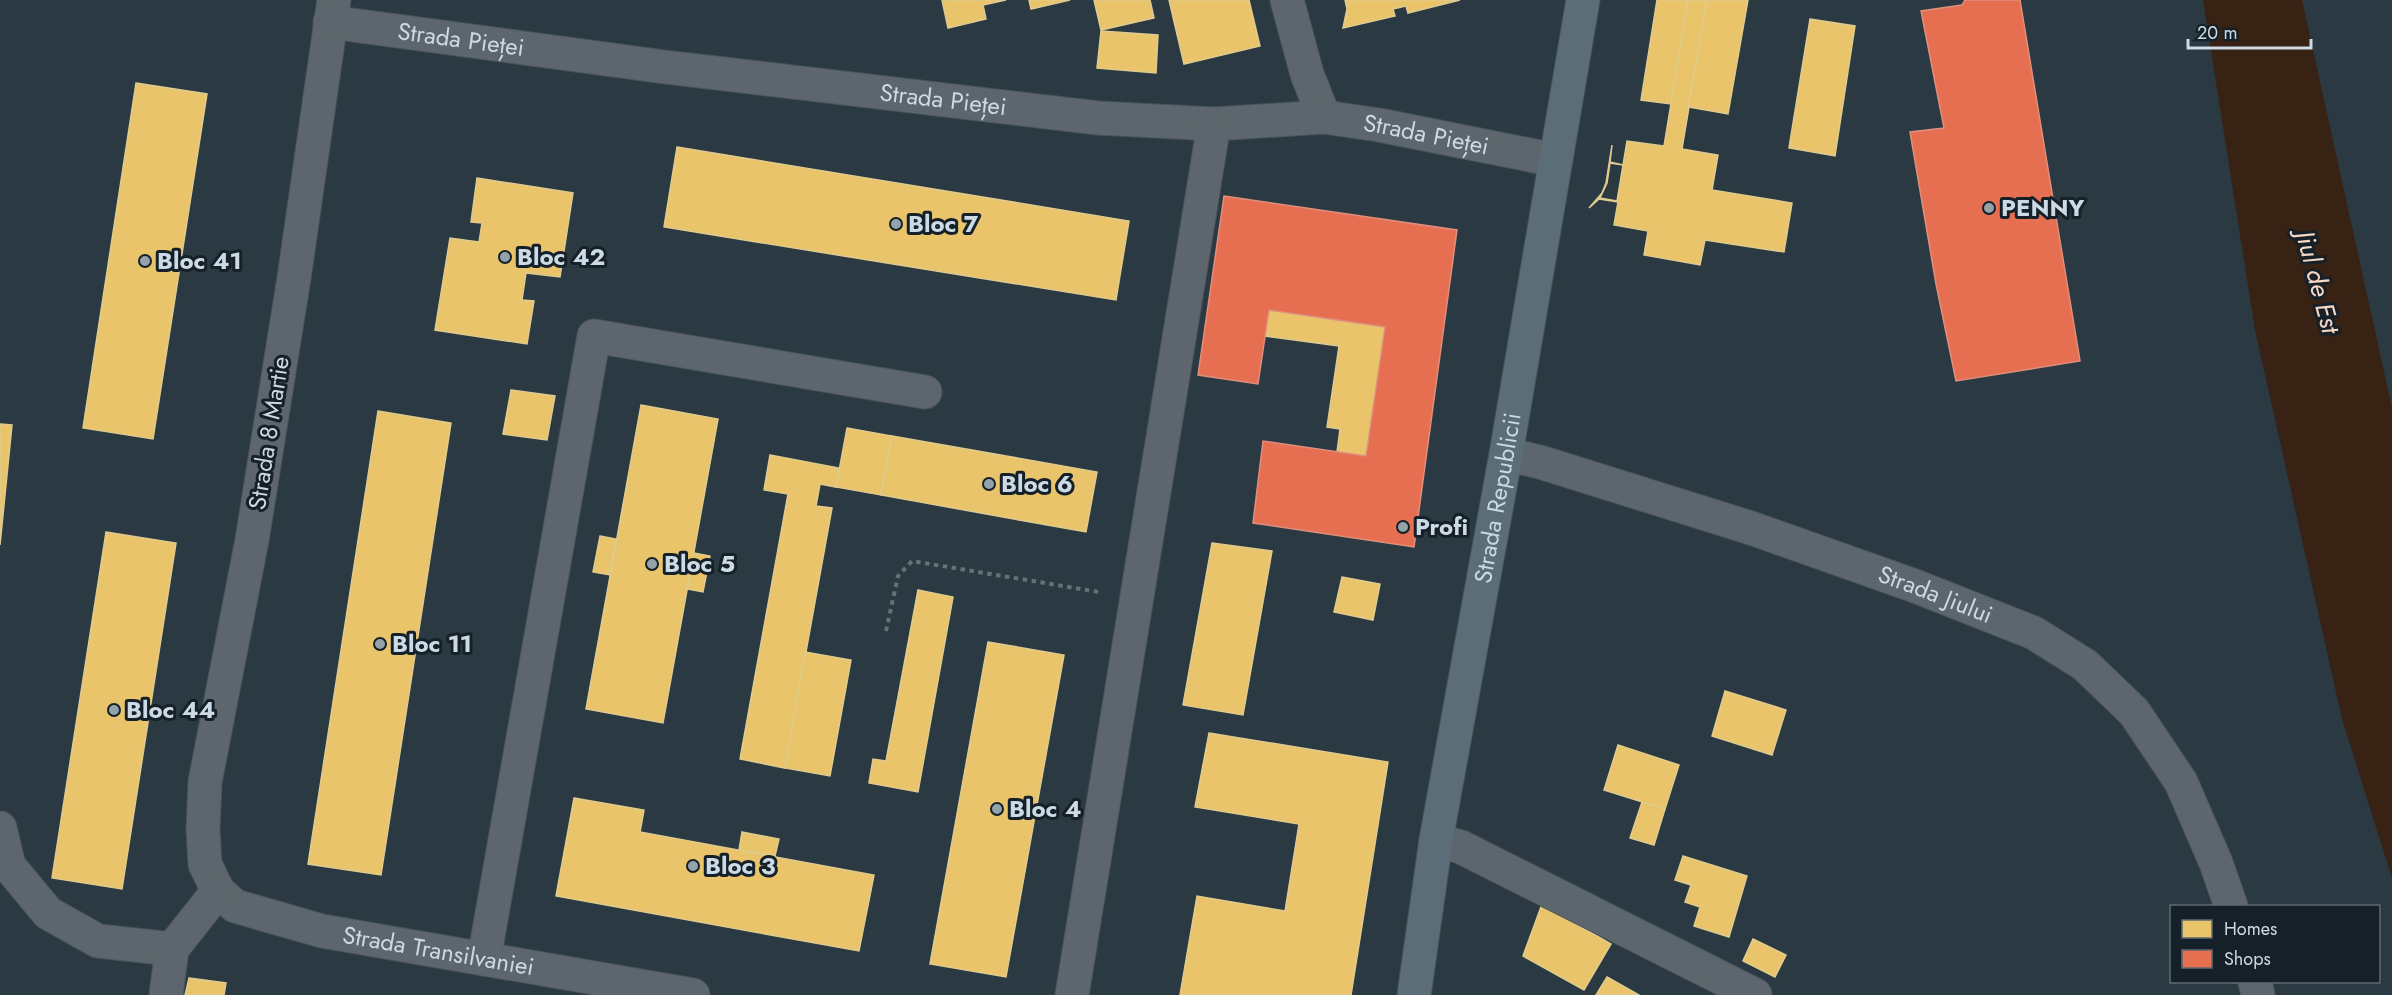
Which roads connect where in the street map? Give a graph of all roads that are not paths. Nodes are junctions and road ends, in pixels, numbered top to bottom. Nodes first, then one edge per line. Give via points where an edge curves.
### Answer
1 (1287, 0) edge
2 (1583, 0) edge
3 (332, 11) edge
4 (1323, 117) junction
5 (1214, 124) junction
6 (1555, 160) junction
7 (925, 392) dead end
8 (1506, 454) junction
9 (0, 828) edge
10 (1436, 840) junction
11 (211, 878) junction
12 (2230, 905) edge
13 (172, 949) junction
14 (484, 958) junction
15 (166, 995) edge
16 (693, 995) edge
17 (1072, 995) edge
18 (1414, 995) edge
19 (1755, 995) edge

1 - 4 street
2 - 6 main road, Strada Republicii
3 - 5 street, Strada Pieței via 665,68 1098,118
3 - 11 street, Strada 8 Martie via 254,528 205,782 203,830
4 - 5 street, Strada Pieței
4 - 6 street, Strada Pieței
5 - 17 street
6 - 8 main road, Strada Republicii
7 - 14 street via 594,336
8 - 10 main road, Strada Republicii
8 - 12 street, Strada Jiului via 1740,525 2034,633 2085,665 2134,712 2181,782
9 - 13 street via 9,866 48,913 98,940
10 - 18 main road, Strada Republicii
10 - 19 street via 1461,848
11 - 13 street
11 - 14 street, Strada Transilvaniei via 235,906 321,931
13 - 15 street
14 - 16 street, Strada Transilvaniei

